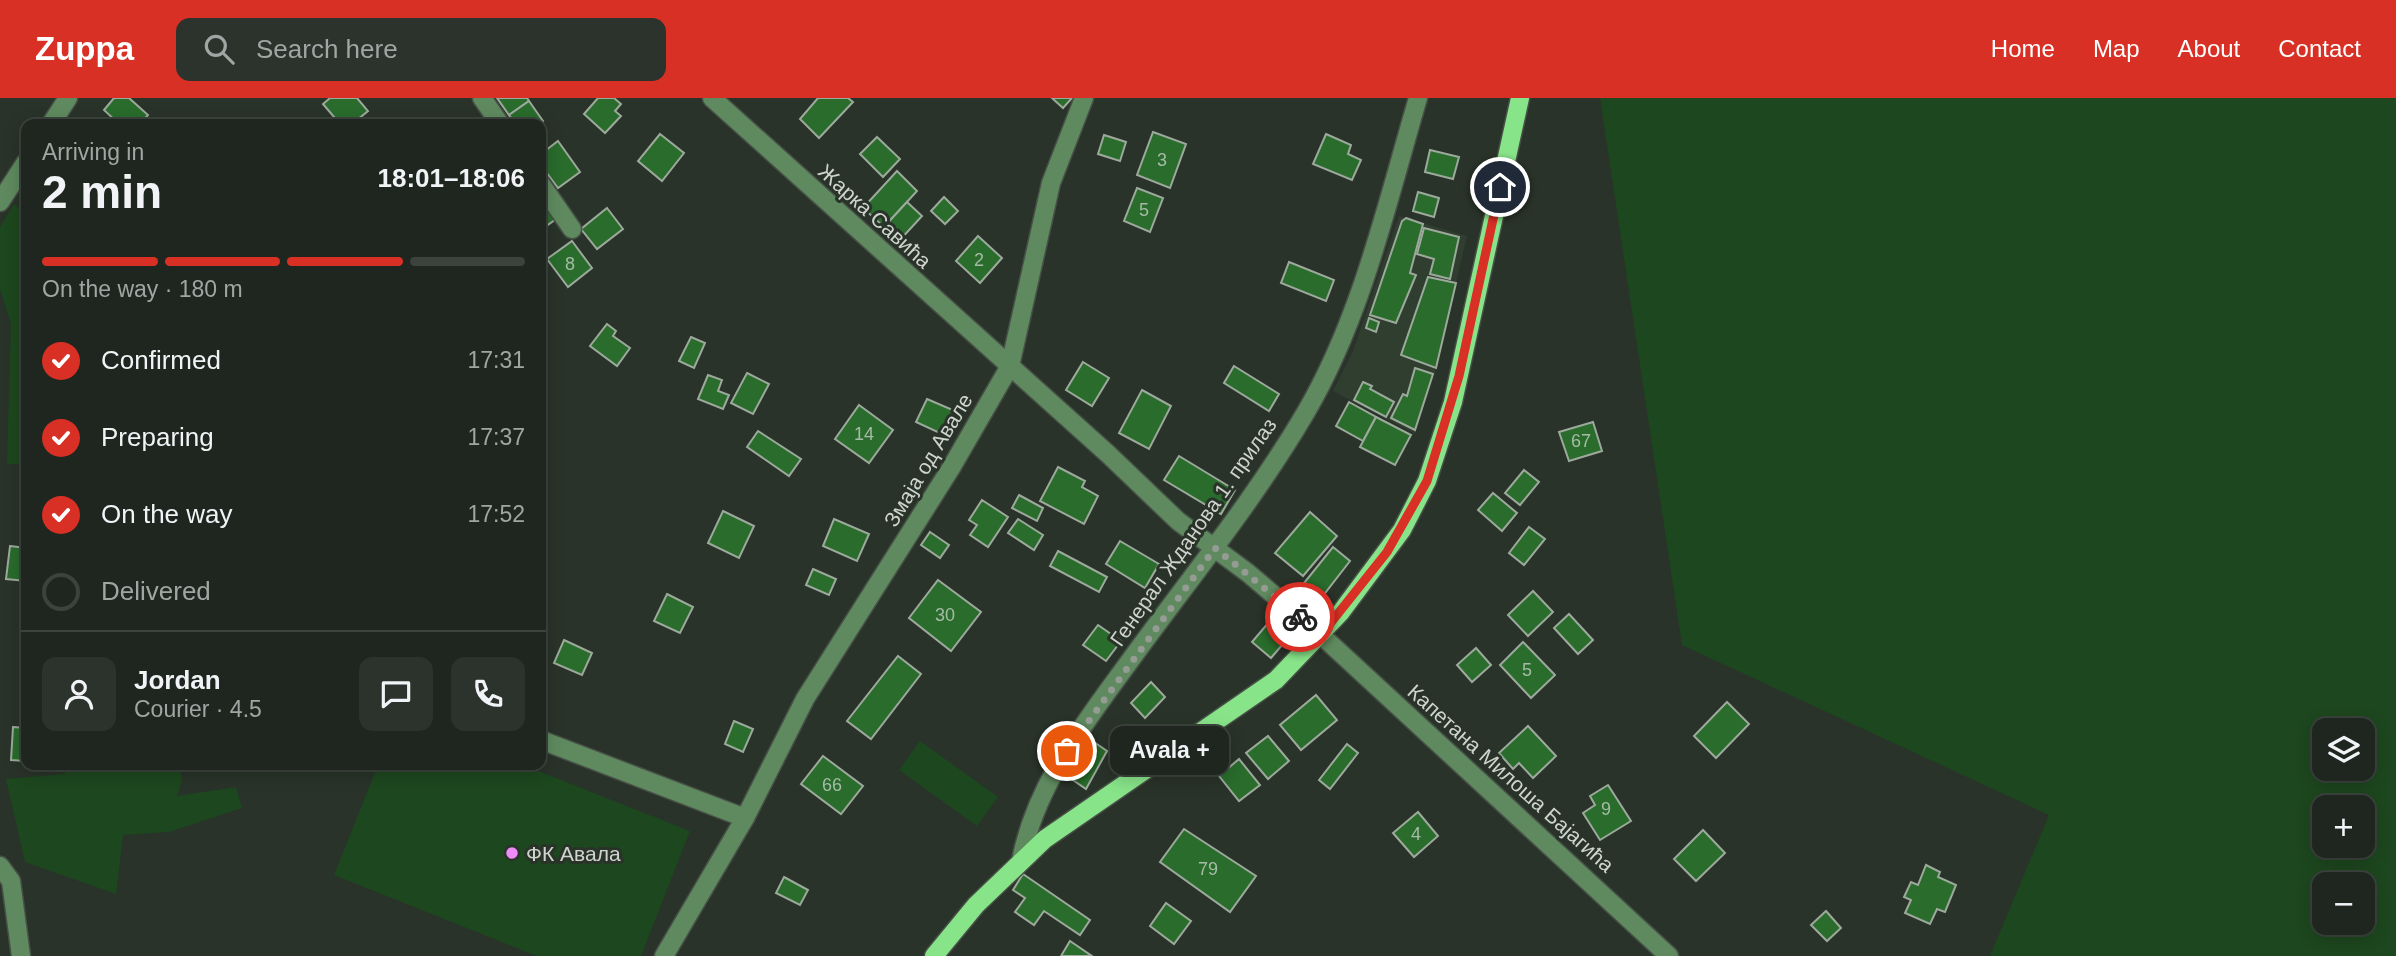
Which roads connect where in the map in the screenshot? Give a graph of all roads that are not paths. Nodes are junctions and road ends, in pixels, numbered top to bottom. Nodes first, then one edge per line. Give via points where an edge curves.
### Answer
1 (68, 98) edge
2 (482, 98) edge
3 (712, 98) edge
4 (1084, 98) edge
5 (1418, 98) edge
6 (1520, 98) edge
7 (54, 119) edge
8 (497, 119) edge
9 (21, 170) edge
10 (546, 191) edge
11 (0, 202) edge
12 (572, 229) dead end
13 (1010, 366) junction
14 (1215, 548) junction
15 (1321, 635) junction
16 (546, 742) edge
17 (745, 818) junction
18 (1021, 860) junction
19 (0, 866) edge
20 (20, 956) edge
21 (664, 956) edge
22 (934, 956) edge
23 (1669, 956) edge

1 - 7 street
2 - 8 street
3 - 13 street, Жарка Савића
4 - 13 street, Змаја од Авале via 1051,183
5 - 14 street, Генерал Жданова 1. прилаз via 1375,248 1328,368 1260,486
6 - 15 main road via 1459,376 1427,481 1387,552
9 - 11 street
10 - 12 street
13 - 14 street, Жарка Савића via 1178,522
13 - 17 street, Змаја од Авале via 805,699
14 - 15 street, Капетана Милоша Бајагића
14 - 18 street, Генерал Жданова 1. прилаз via 1067,751 1035,809
15 - 18 main road via 1276,680
15 - 23 street, Капетана Милоша Бајагића
16 - 17 street
17 - 21 street, Змаја од Авале
18 - 22 main road
19 - 20 street via 11,881

